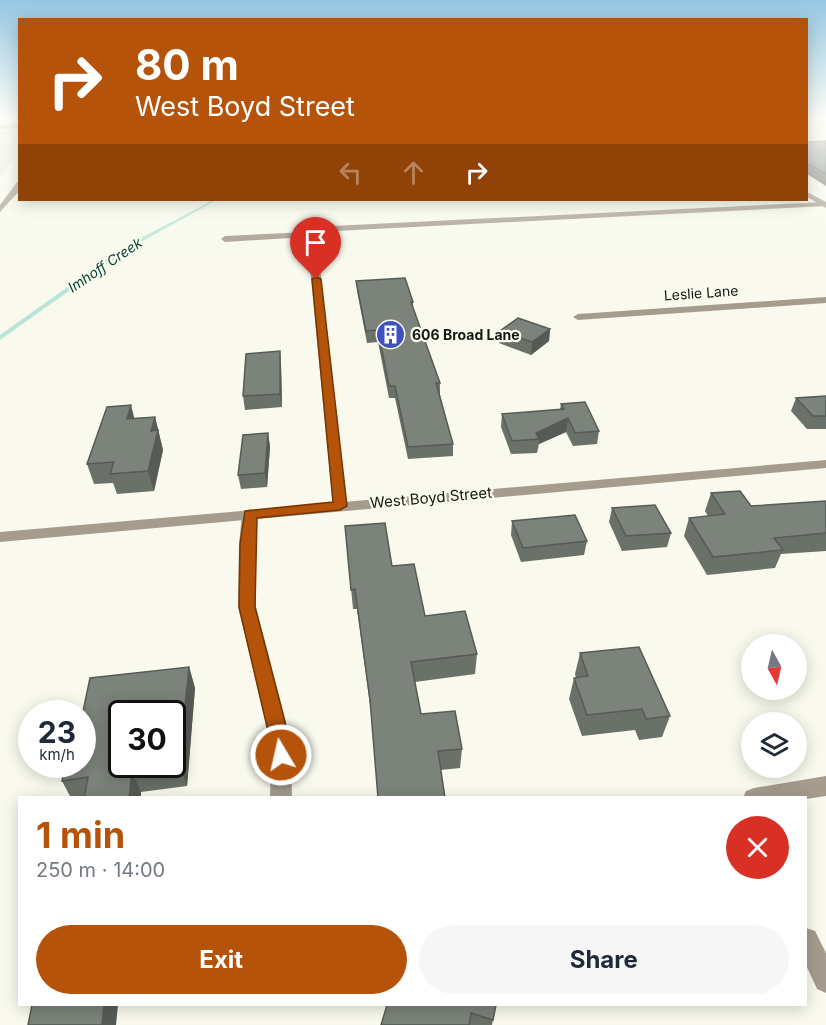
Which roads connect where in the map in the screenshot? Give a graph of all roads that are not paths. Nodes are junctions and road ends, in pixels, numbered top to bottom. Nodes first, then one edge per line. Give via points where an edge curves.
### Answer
1 (18, 187) edge
2 (808, 195) edge
3 (825, 205) edge
4 (0, 210) edge
5 (311, 232) junction
6 (225, 239) dead end
7 (826, 300) edge
8 (578, 316) dead end
9 (826, 464) edge
10 (340, 506) junction
11 (250, 514) junction
12 (0, 537) edge
13 (826, 786) edge
14 (281, 796) edge
15 (766, 796) edge
16 (807, 942) edge
17 (826, 980) edge

1 - 4 street
2 - 3 street
3 - 5 street
5 - 6 street
5 - 10 street
7 - 8 street, Leslie Lane
9 - 10 street, West Boyd Street
10 - 11 street, West Boyd Street
11 - 12 street, West Boyd Street
11 - 14 street via 247,607 276,722
13 - 15 street
16 - 17 street

